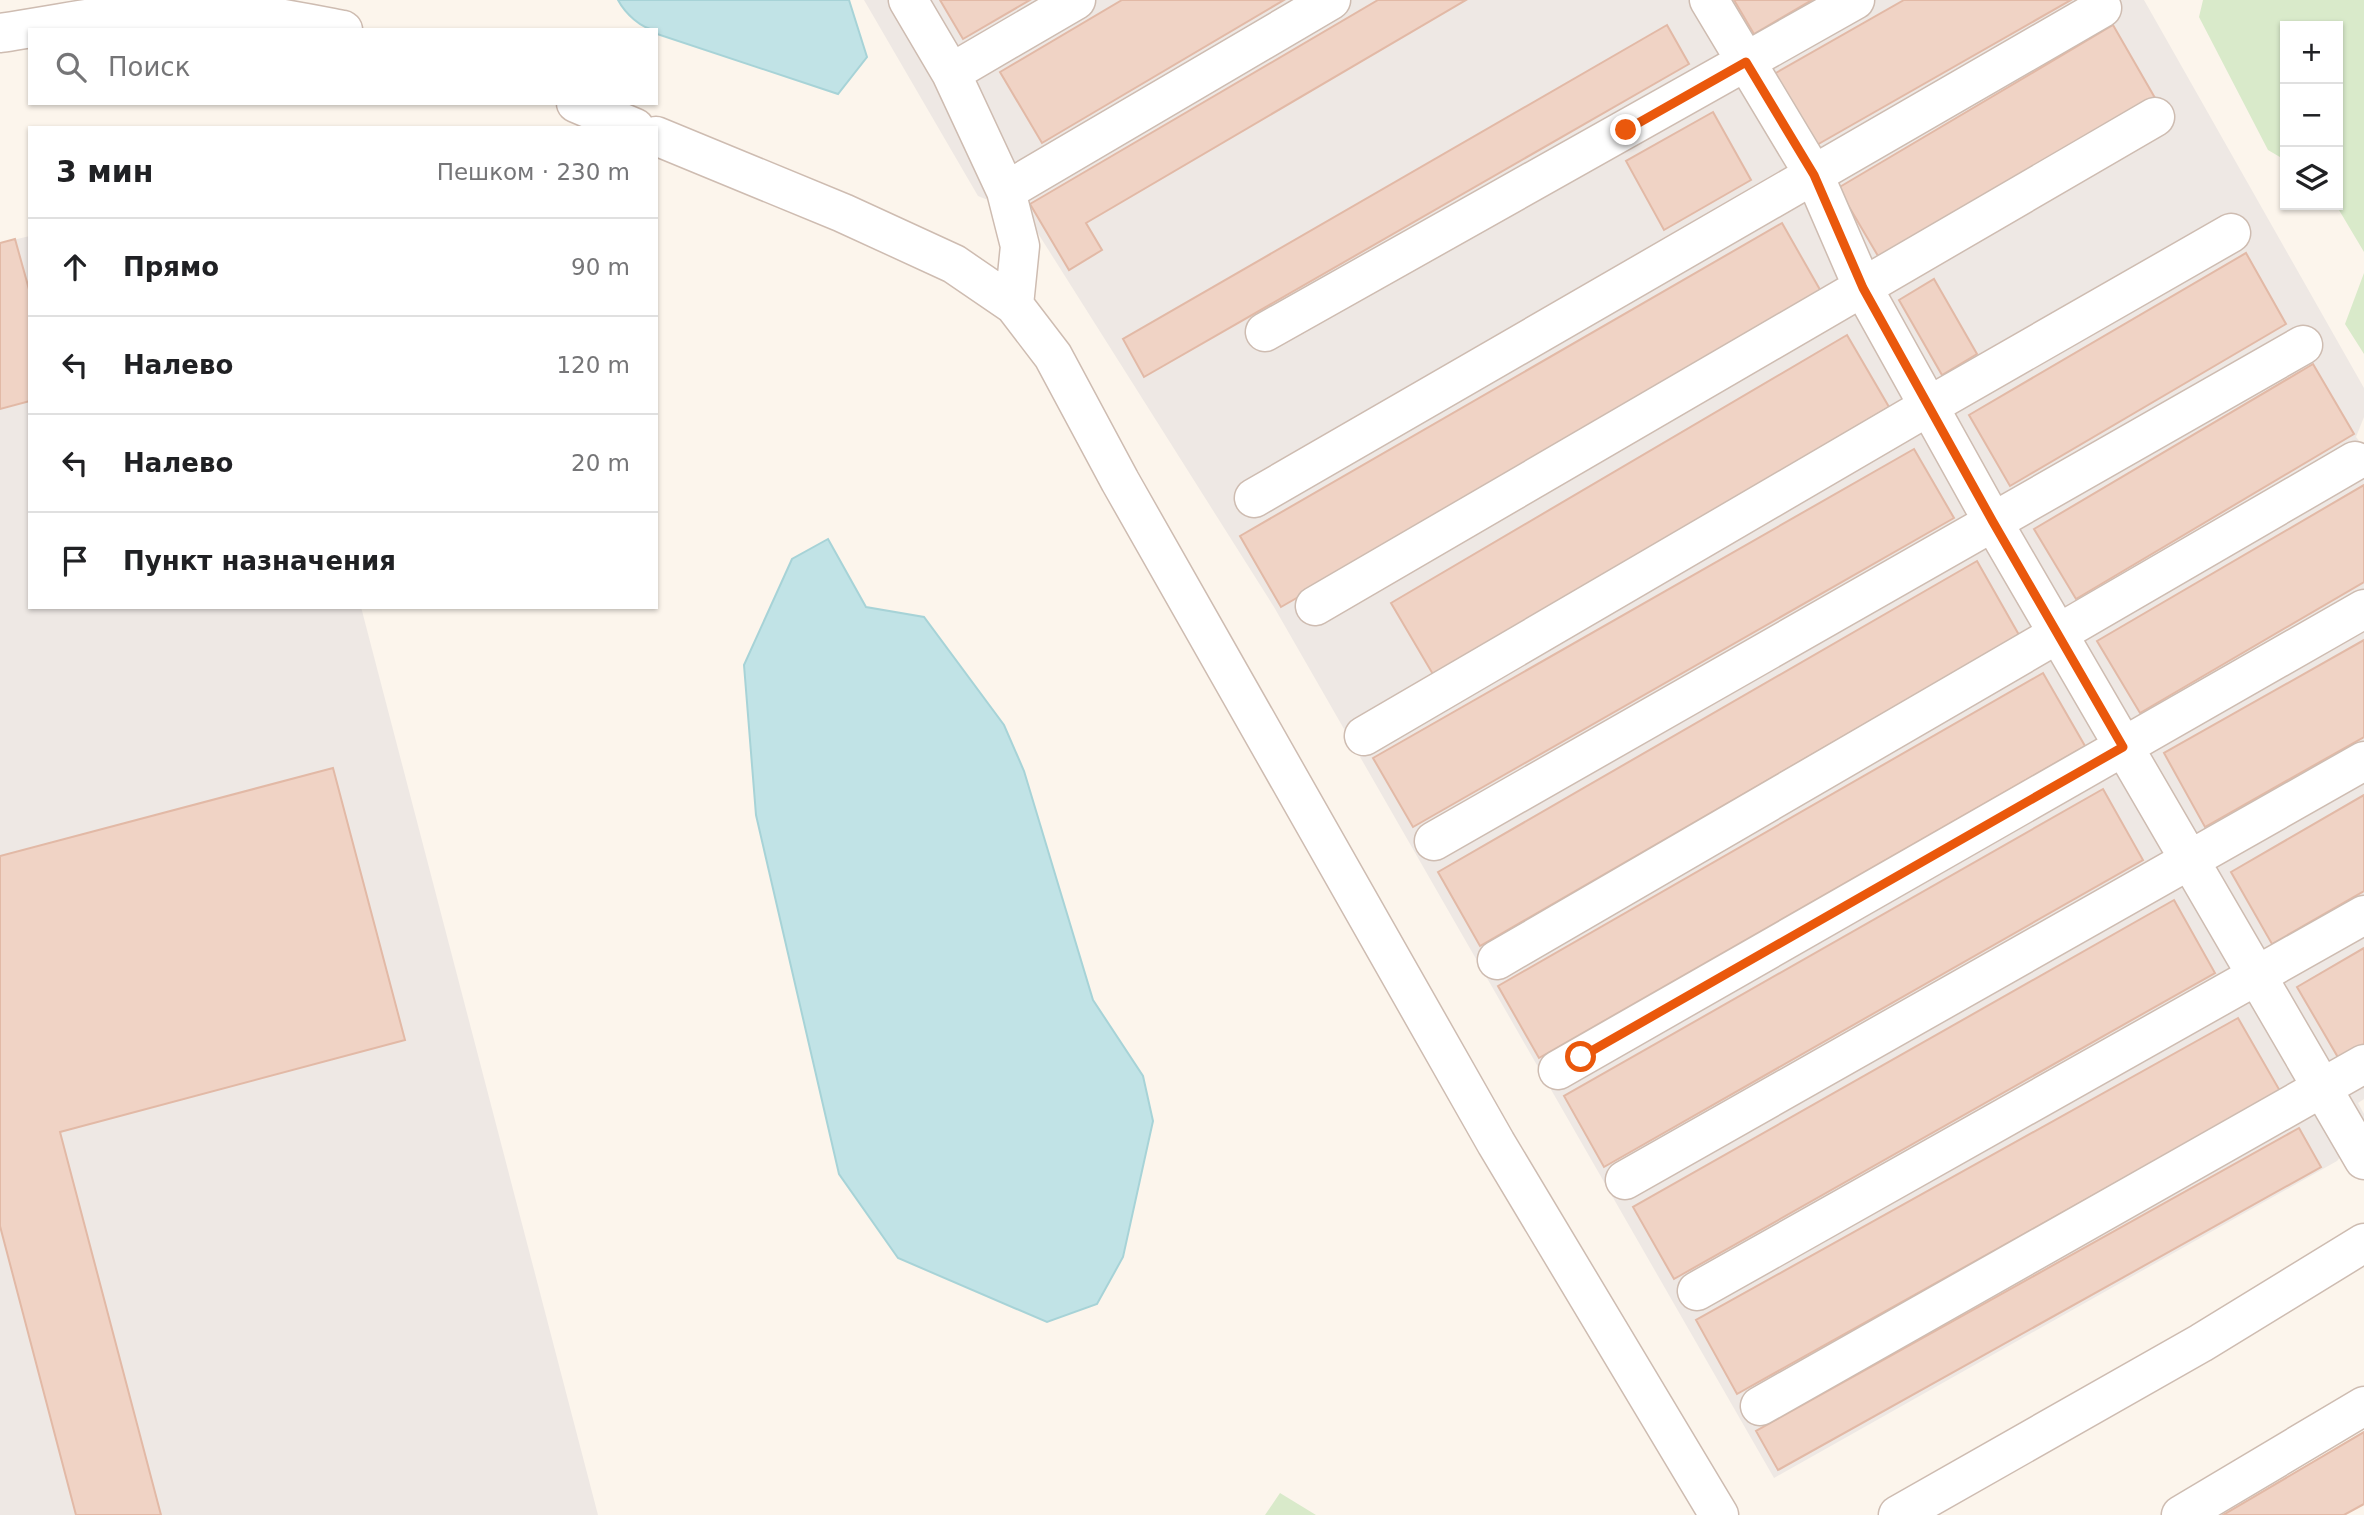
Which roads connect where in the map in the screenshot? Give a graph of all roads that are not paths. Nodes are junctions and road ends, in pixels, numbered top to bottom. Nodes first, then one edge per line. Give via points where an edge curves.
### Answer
1 (908, 0) edge
2 (1076, 0) edge
3 (1331, 0) edge
4 (1709, 0) edge
5 (1855, 0) edge
6 (2102, 8) dead end
7 (32, 28) edge
8 (333, 28) edge
9 (28, 29) edge
10 (0, 33) edge
11 (1746, 62) junction
12 (951, 73) junction
13 (581, 105) edge
14 (2155, 117) dead end
15 (630, 126) edge
16 (658, 137) edge
17 (1814, 175) junction
18 (1006, 191) junction
19 (2231, 233) dead end
20 (1863, 288) junction
21 (1014, 305) junction
22 (1265, 332) dead end
23 (2303, 345) dead end
24 (1928, 406) junction
25 (2355, 461) dead end
26 (1254, 498) dead end
27 (1993, 522) junction
28 (1315, 606) dead end
29 (2364, 609) edge
30 (2058, 633) junction
31 (1364, 736) dead end
32 (2123, 747) junction
33 (2364, 761) edge
34 (1434, 841) dead end
35 (2190, 860) junction
36 (2364, 915) edge
37 (1497, 960) dead end
38 (2257, 976) junction
39 (2364, 1065) edge
40 (1558, 1070) dead end
41 (2322, 1088) junction
42 (2364, 1160) edge
43 (1625, 1180) dead end
44 (2364, 1243) edge
45 (1697, 1291) dead end
46 (1760, 1406) dead end
47 (2364, 1406) edge
48 (1720, 1515) edge
49 (1898, 1515) edge
50 (2182, 1515) edge

1 - 12 lane
2 - 12 lane
3 - 18 lane
4 - 11 lane
5 - 11 lane
6 - 17 lane
7 - 8 lane via 186,9 267,15
9 - 10 lane
11 - 17 lane
11 - 22 lane
12 - 18 lane
13 - 15 lane
14 - 20 lane
16 - 21 lane via 941,258
17 - 20 lane
17 - 26 lane
18 - 21 lane via 1020,246
19 - 24 lane
20 - 24 lane
20 - 28 lane
21 - 48 lane via 1053,356 1496,1143
23 - 27 lane
24 - 27 lane
24 - 31 lane
25 - 30 lane
27 - 30 lane
27 - 34 lane
29 - 32 lane
30 - 32 lane
30 - 37 lane
32 - 35 lane
32 - 40 lane
33 - 35 lane
35 - 38 lane
35 - 43 lane
36 - 38 lane
38 - 41 lane
38 - 45 lane
39 - 41 lane
41 - 42 lane
41 - 46 lane
44 - 49 lane via 2201,1343
47 - 50 lane

